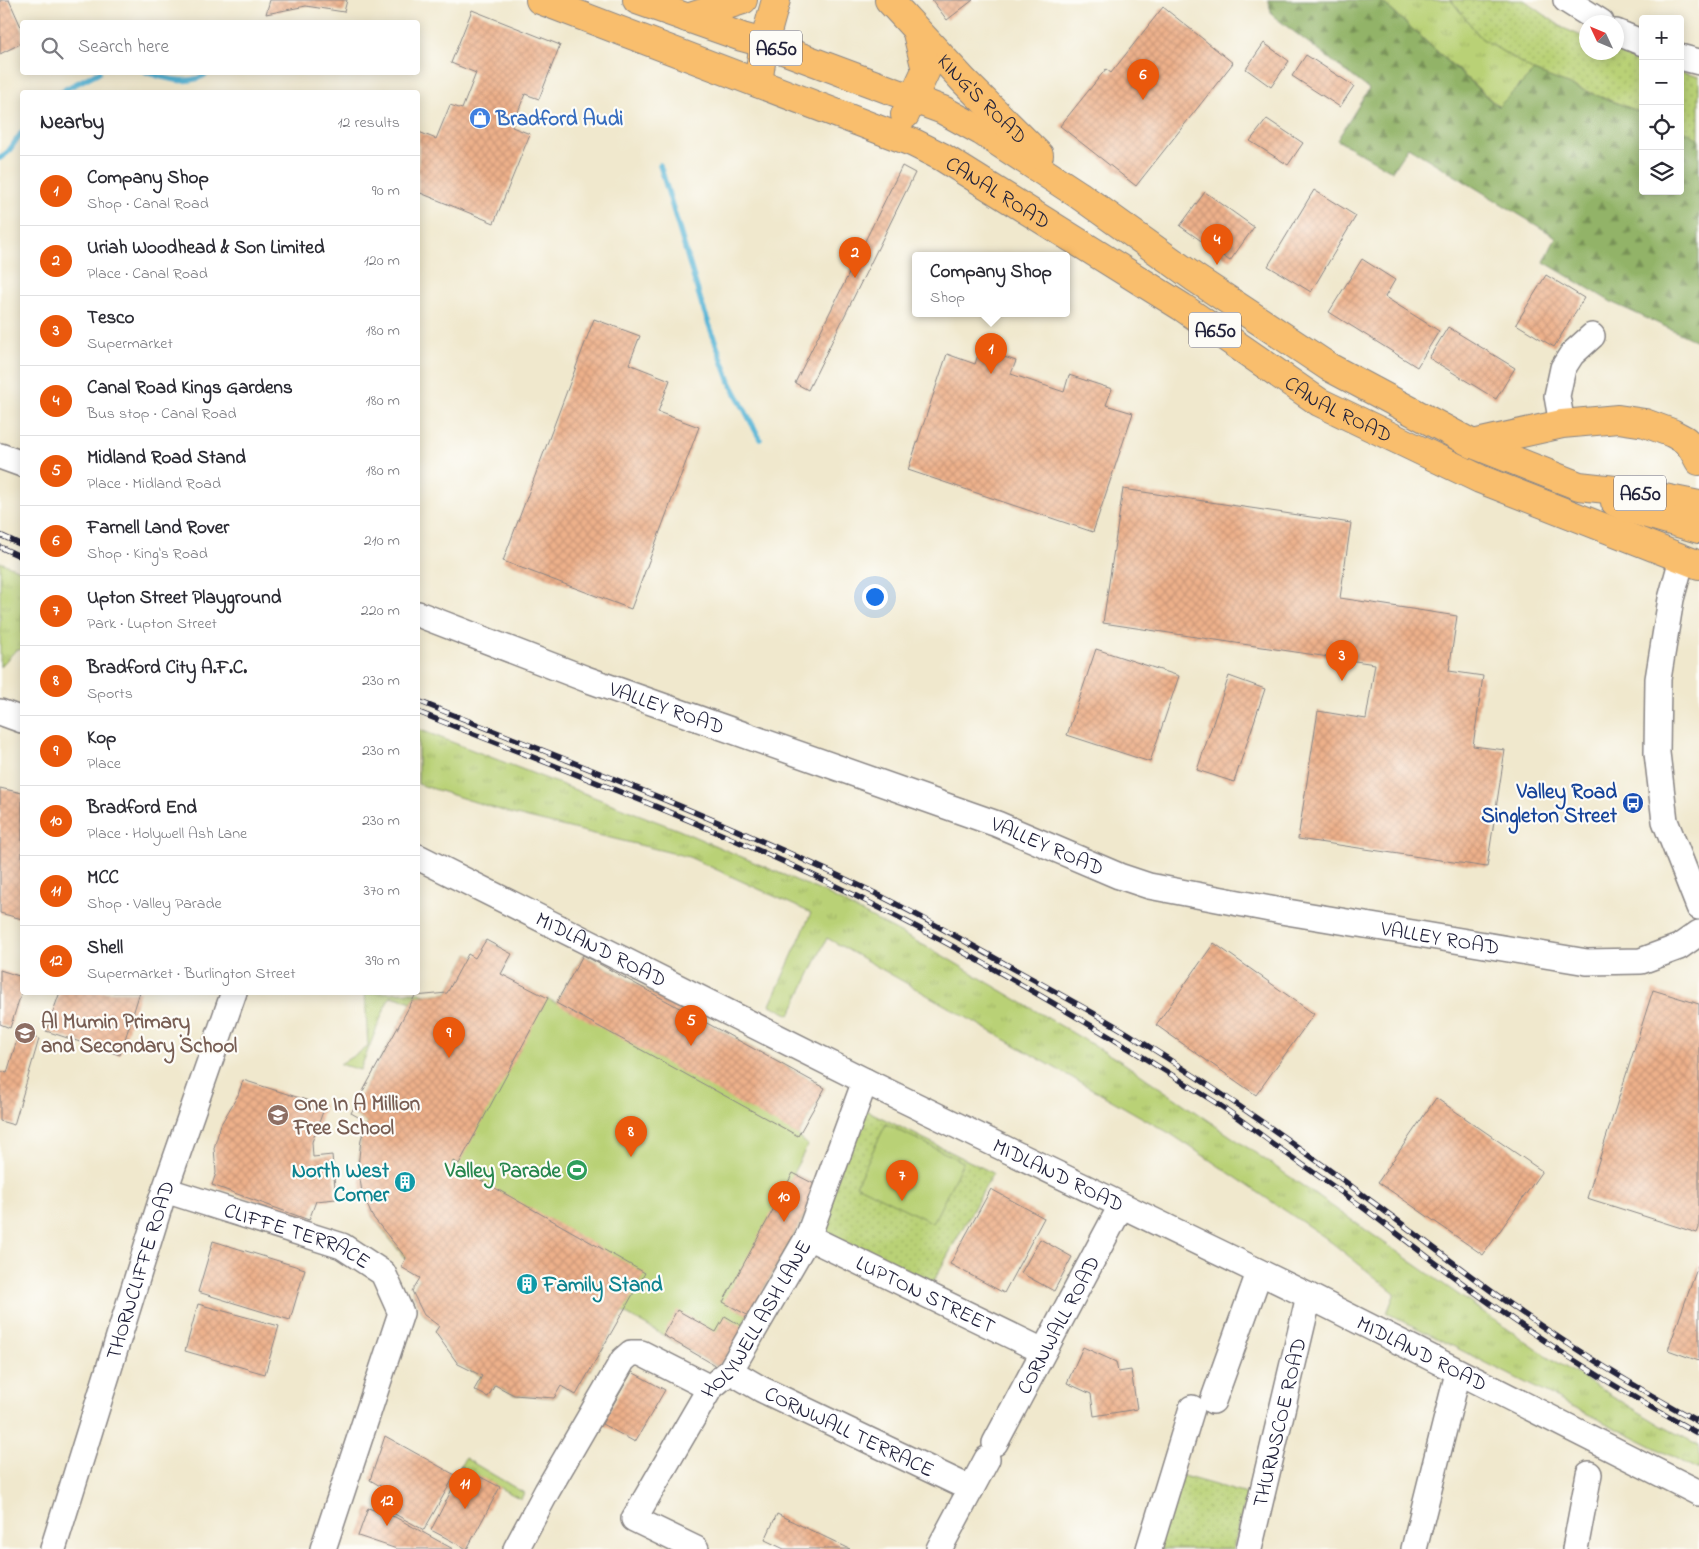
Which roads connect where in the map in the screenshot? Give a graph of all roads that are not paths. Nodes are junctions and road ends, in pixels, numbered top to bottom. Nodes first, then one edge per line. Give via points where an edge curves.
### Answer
1 (540, 0) edge
2 (637, 0) edge
3 (744, 0) edge
4 (776, 0) edge
5 (889, 0) edge
6 (1566, 0) edge
7 (1591, 15) edge
8 (687, 18) junction
9 (917, 32) junction
10 (1624, 35) edge
11 (1639, 41) edge
12 (764, 43) junction
13 (1684, 58) edge
14 (1699, 62) edge
15 (758, 83) junction
16 (914, 99) junction
17 (894, 135) junction
18 (1080, 195) junction
19 (1592, 336) dead end
20 (1562, 424) junction
21 (1473, 444) junction
22 (0, 456) edge
23 (1699, 462) edge
24 (20, 463) edge
25 (1697, 517) edge
26 (1691, 562) edge
27 (420, 615) edge
28 (0, 712) edge
29 (20, 719) edge
30 (420, 858) edge
31 (1699, 907) edge
32 (1699, 933) edge
33 (233, 995) edge
34 (865, 1081) junction
35 (165, 1190) junction
36 (1121, 1206) junction
37 (808, 1237) junction
38 (1259, 1272) junction
39 (1308, 1296) junction
40 (1043, 1351) junction
41 (730, 1371) junction
42 (1458, 1373) junction
43 (710, 1388) junction
44 (1589, 1474) dead end
45 (971, 1489) junction
46 (1699, 1493) edge
47 (53, 1549) edge
48 (322, 1549) edge
49 (516, 1549) edge
50 (696, 1549) edge
51 (939, 1549) edge
52 (1149, 1549) edge
53 (1249, 1549) edge
54 (1414, 1549) edge
55 (1575, 1549) edge

1 - 15 main road, CANAL ROAD / A650
2 - 8 main road, CANAL ROAD / A650
3 - 8 main road
4 - 12 main road
5 - 9 main road, KING'S ROAD
6 - 7 street
8 - 12 main road, CANAL ROAD / A650
9 - 16 main road via 926,70
9 - 18 main road, KING'S ROAD
10 - 11 street
12 - 15 main road
12 - 16 main road, CANAL ROAD / A650
13 - 14 street
15 - 17 main road, CANAL ROAD / A650
16 - 17 main road
16 - 18 main road, CANAL ROAD / A650 via 943,110 981,131
17 - 26 main road, CANAL ROAD / A650 via 942,158 1182,307 1319,402 1480,479
18 - 21 main road, CANAL ROAD / A650 via 1195,278 1329,367
19 - 20 street via 1562,368 1557,396
20 - 21 main road
20 - 23 main road via 1618,419 1645,423 1685,440
21 - 25 main road, CANAL ROAD / A650 via 1630,509
22 - 24 street
25 - 26 main road
26 - 31 street via 1671,599 1658,679 1657,753 1665,821
27 - 32 street, VALLEY ROAD via 586,679 997,824 1149,886 1587,962 1641,961 1678,947
28 - 29 street
30 - 34 street, MIDLAND ROAD
33 - 35 street, THORNCLIFFE ROAD
34 - 36 street, MIDLAND ROAD
34 - 37 street, HOLYWELL ASH LANE
35 - 47 street, THORNCLIFFE ROAD
35 - 48 street, CLIFFE TERRACE via 342,1246 384,1273 400,1314
36 - 38 street, MIDLAND ROAD
36 - 40 street, CORNWALL ROAD
37 - 40 street, LUPTON STREET
37 - 41 street, HOLYWELL ASH LANE
38 - 39 street, MIDLAND ROAD
38 - 52 street via 1202,1404
39 - 42 street, MIDLAND ROAD
39 - 53 street, THURNSCOE ROAD
40 - 45 street, CORNWALL ROAD
41 - 43 street, HOLYWELL ASH LANE
41 - 45 street, CORNWALL TERRACE via 761,1389
42 - 46 street, MIDLAND ROAD
42 - 54 street
43 - 49 street via 641,1353 631,1353 623,1360
43 - 50 street, HOLYWELL ASH LANE via 634,1519
44 - 55 street
45 - 51 street, CORNWALL ROAD

